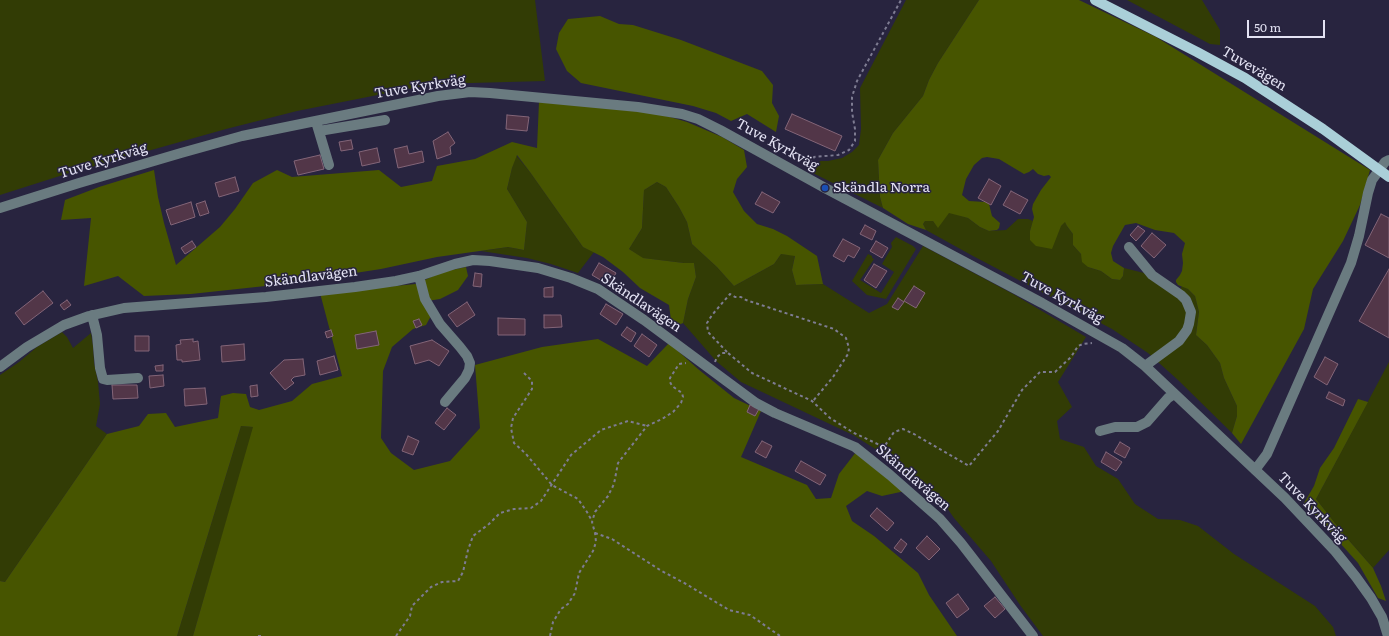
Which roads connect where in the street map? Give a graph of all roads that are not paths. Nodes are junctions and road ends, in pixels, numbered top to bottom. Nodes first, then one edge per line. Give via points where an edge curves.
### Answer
1 (1095, 0) edge
2 (385, 120) dead end
3 (317, 126) junction
4 (1389, 160) edge
5 (329, 165) dead end
6 (1380, 170) junction
7 (1389, 177) edge
8 (0, 208) edge
9 (1129, 247) dead end
10 (419, 276) junction
11 (92, 315) junction
12 (1145, 366) junction
13 (0, 367) edge
14 (138, 378) dead end
15 (1174, 394) junction
16 (445, 402) dead end
17 (1100, 431) dead end
18 (1255, 470) junction
19 (1385, 616) edge
20 (1033, 636) edge
21 (1388, 636) edge

1 - 6 main road, Tuvevägen via 1245,78 1323,128
2 - 3 street
3 - 5 street
3 - 8 street, Tuve Kyrkväg via 242,136
3 - 12 street, Tuve Kyrkväg via 428,97 470,92 638,107 682,114 720,130 1042,303 1122,348
4 - 6 street
6 - 7 main road, Tuvevägen
6 - 18 street via 1372,180 1351,263 1268,454
9 - 12 street via 1152,275 1186,300 1191,312 1190,324 1180,341
10 - 11 street, Skändlavägen via 355,287 124,308
10 - 16 street via 422,291 432,311 470,363 465,378
10 - 20 street, Skändlavägen via 473,260 490,261 526,266 571,278 598,289 756,403 855,447 940,519
11 - 13 street, Skändlavägen via 64,325
11 - 14 street via 101,375 107,380
12 - 15 street, Tuve Kyrkväg
15 - 17 street via 1147,422 1137,427 1115,427
15 - 18 street, Tuve Kyrkväg
18 - 19 street, Tuve Kyrkväg via 1339,556
19 - 21 street, Tuve Kyrkväg

